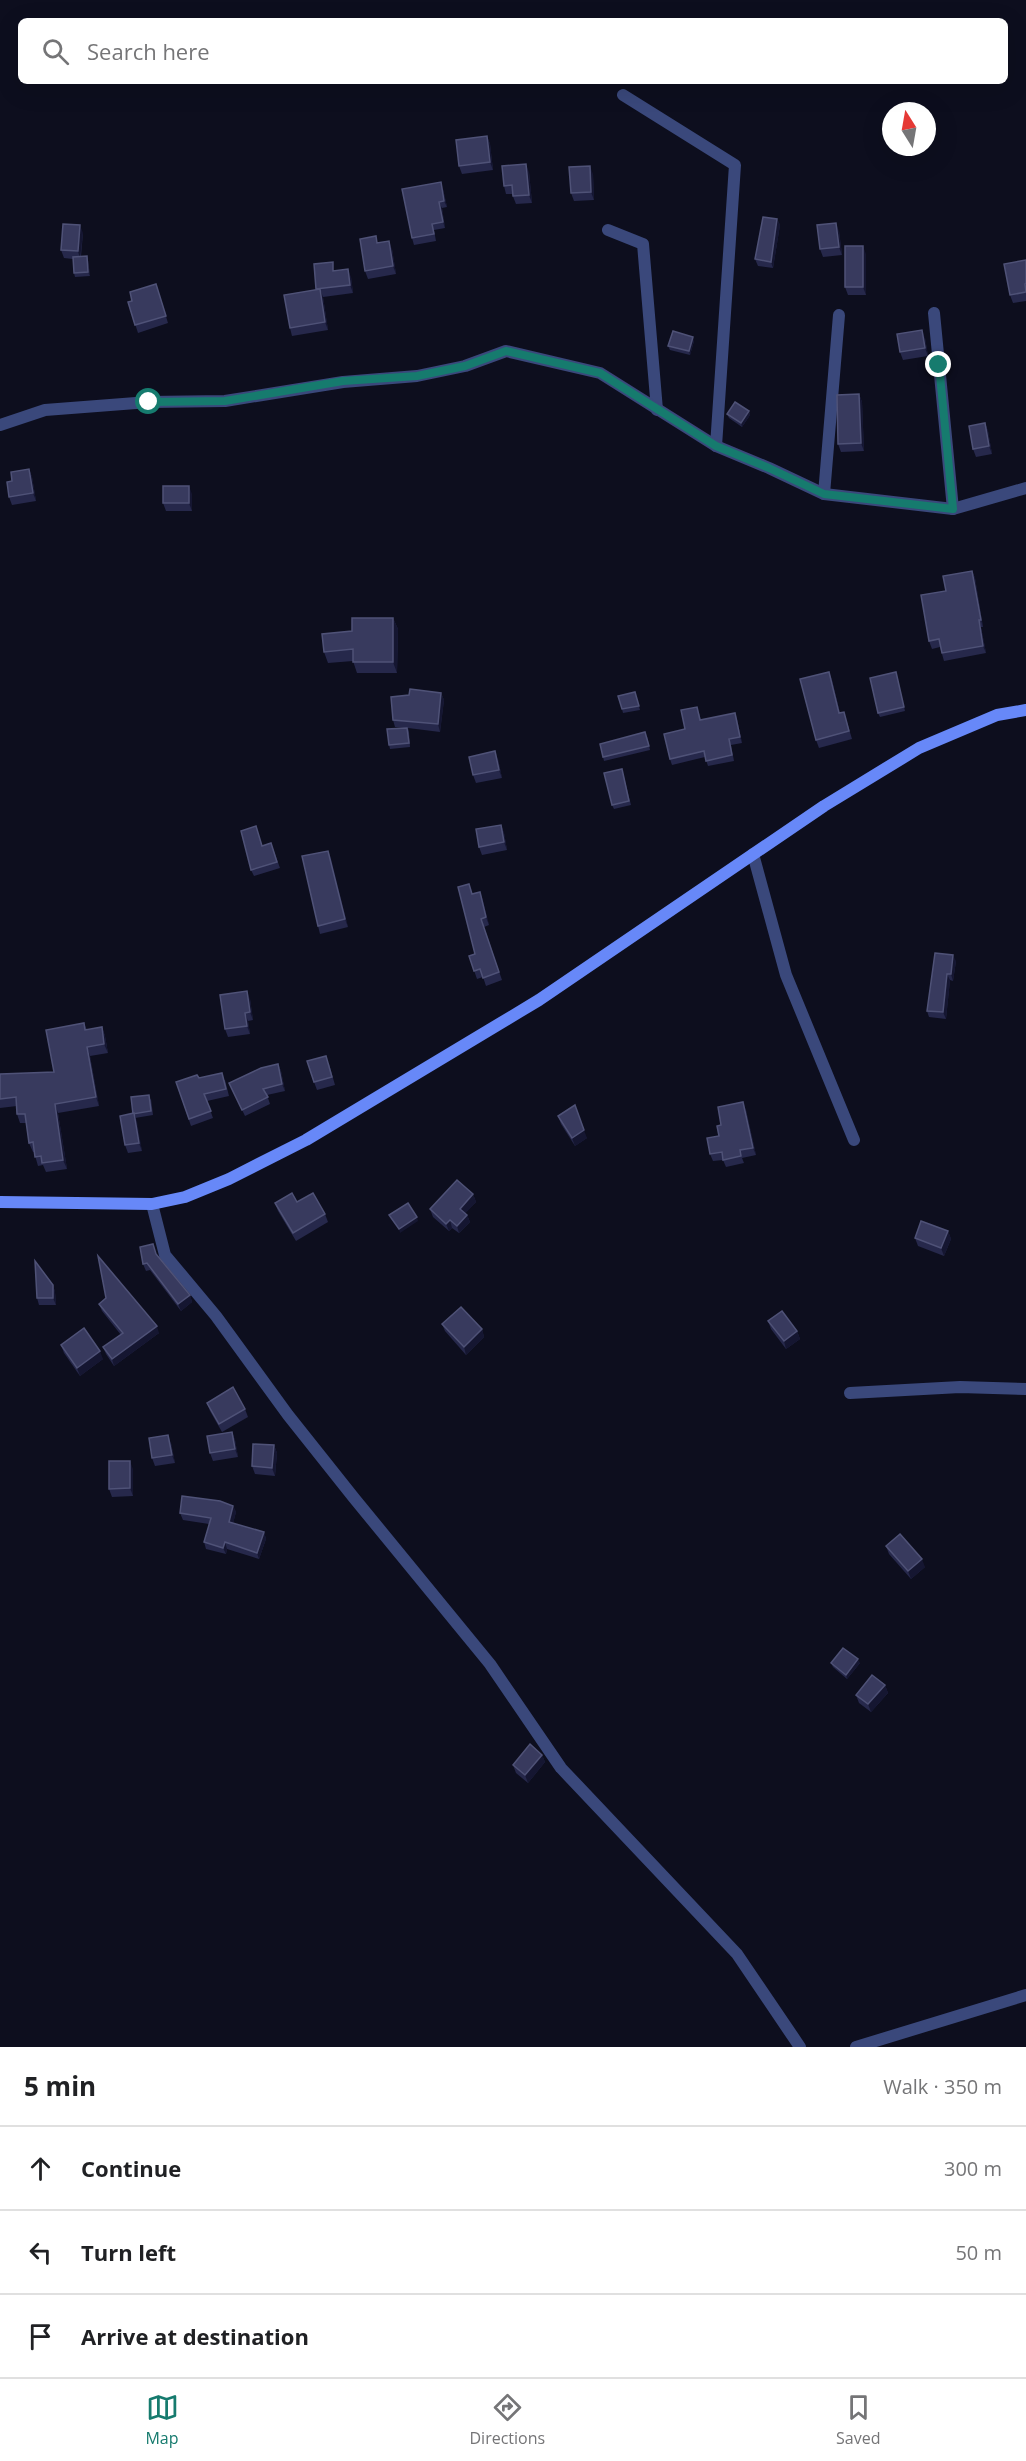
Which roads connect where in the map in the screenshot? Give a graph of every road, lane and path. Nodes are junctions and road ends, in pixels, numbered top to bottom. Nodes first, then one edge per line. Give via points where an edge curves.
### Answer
1 (623, 95) dead end
2 (608, 230) dead end
3 (934, 314) dead end
4 (839, 315) dead end
5 (657, 410) junction
6 (0, 424) edge
7 (716, 446) junction
8 (1026, 488) edge
9 (824, 494) junction
10 (953, 509) junction
11 (1026, 710) edge
12 (753, 854) junction
13 (854, 1140) dead end
14 (0, 1202) edge
15 (152, 1204) junction
16 (1026, 1389) edge
17 (850, 1393) dead end
18 (1026, 1995) edge
19 (800, 2047) edge
20 (856, 2047) edge

1 - 7 street via 735,165
2 - 5 street via 643,244
3 - 10 street
4 - 9 street
5 - 6 street via 600,373 506,351 465,366 417,376 343,381 225,401 45,410
5 - 7 street
7 - 9 street
8 - 10 street
9 - 10 street
11 - 12 street via 998,715 919,748
12 - 13 street via 786,975
12 - 15 street via 539,1000 306,1140 185,1197
14 - 15 street
15 - 19 street via 165,1255 361,1507 490,1664 561,1768 736,1954
16 - 17 street via 960,1387
18 - 20 street

